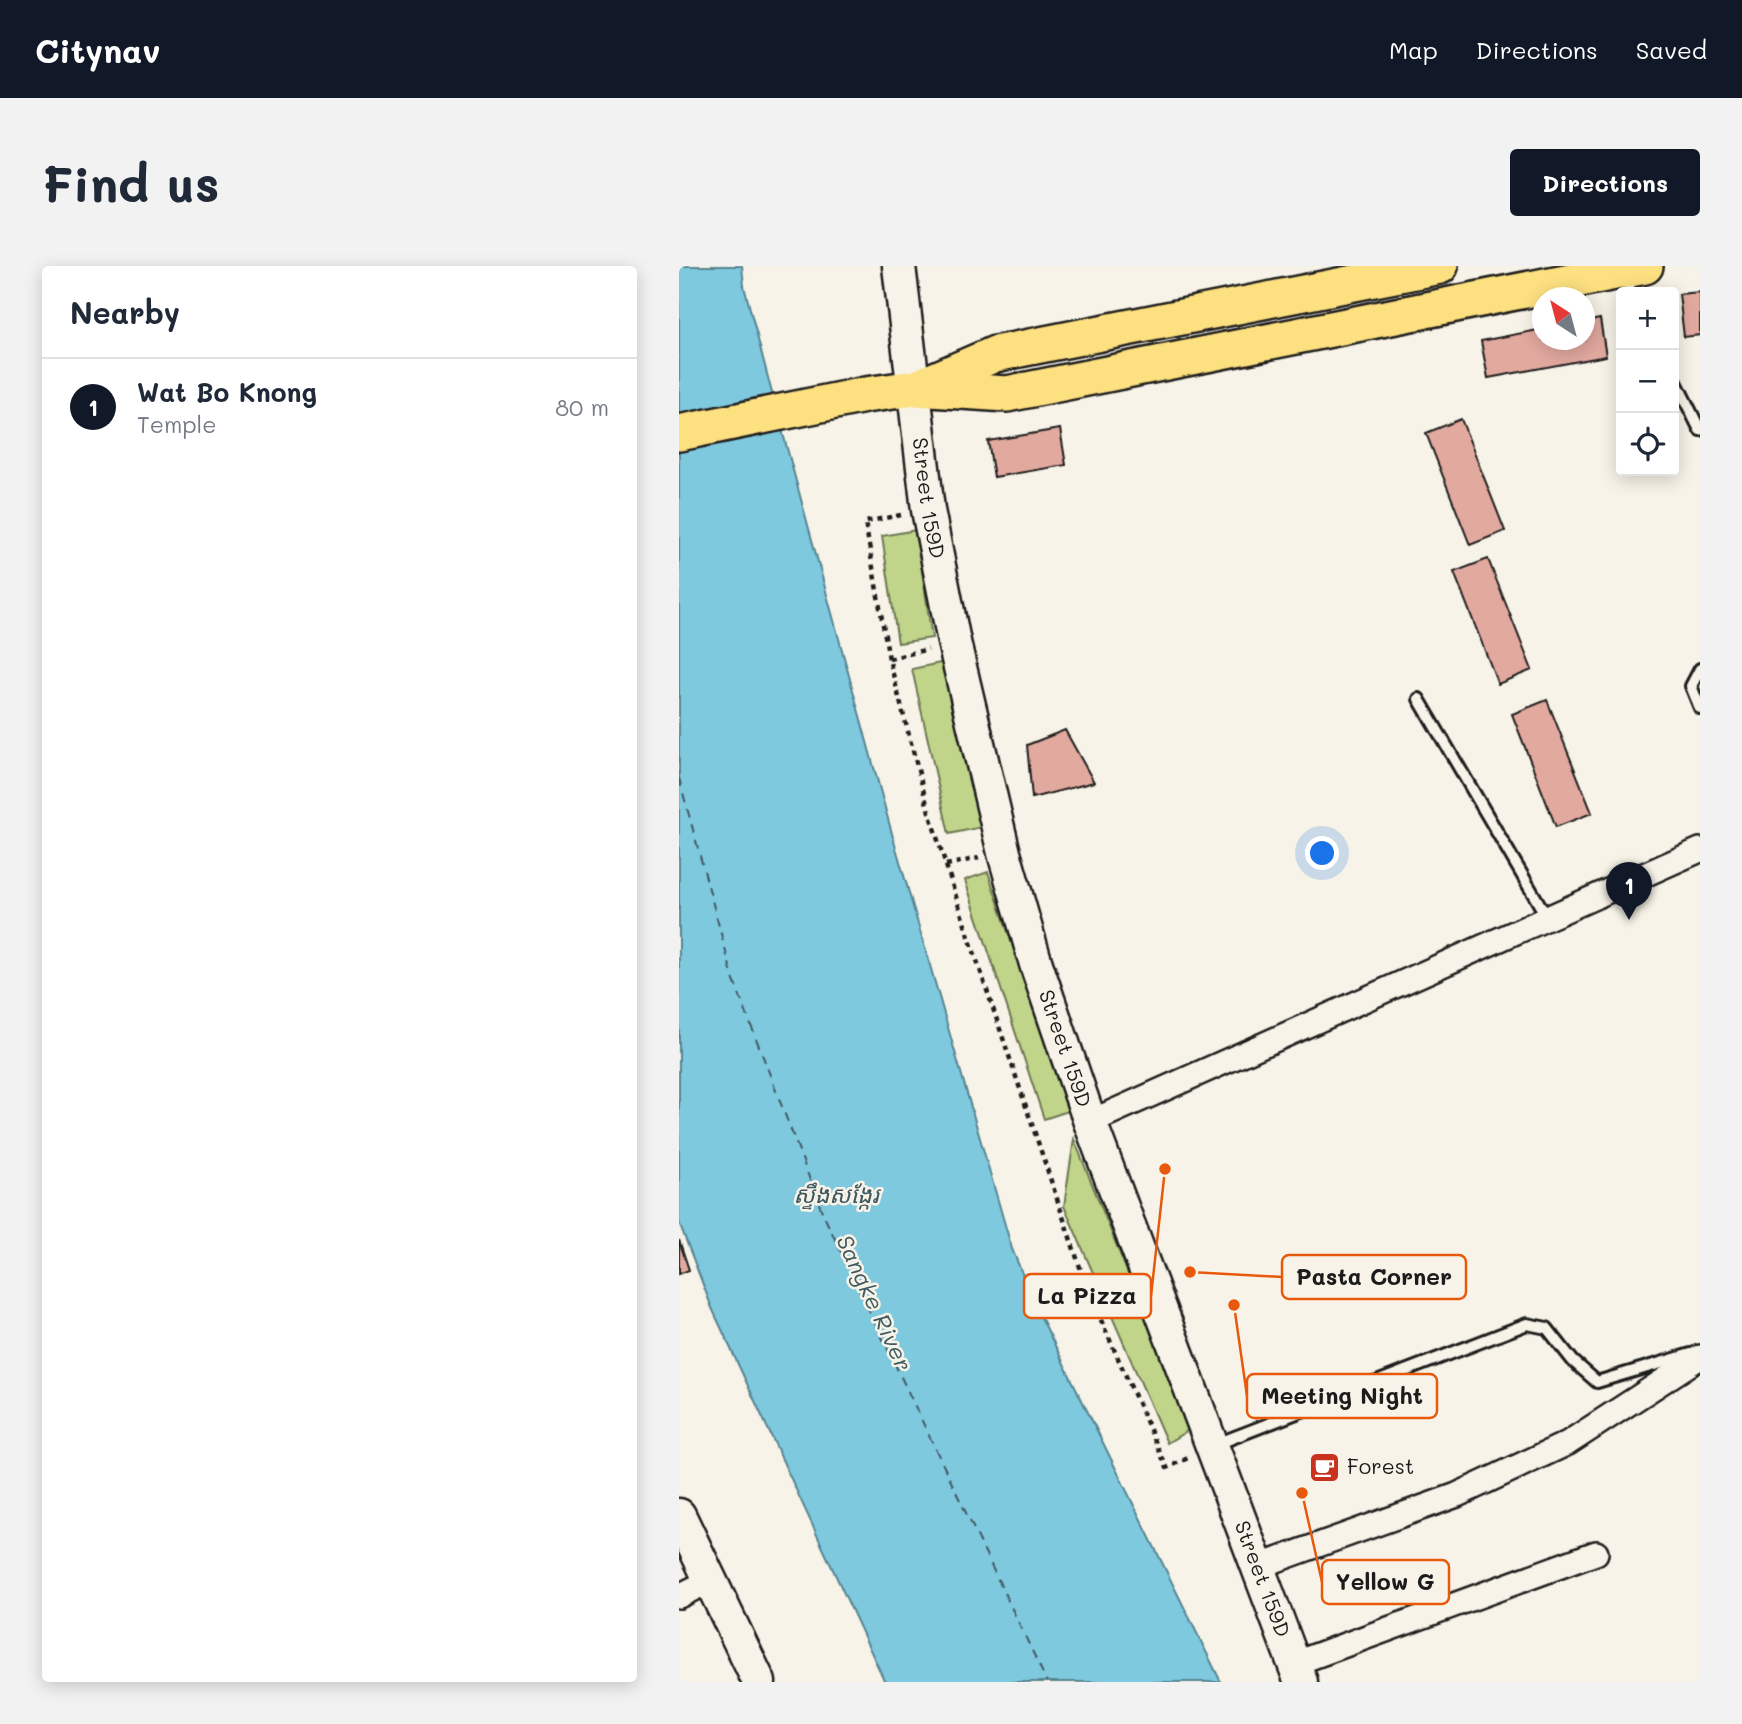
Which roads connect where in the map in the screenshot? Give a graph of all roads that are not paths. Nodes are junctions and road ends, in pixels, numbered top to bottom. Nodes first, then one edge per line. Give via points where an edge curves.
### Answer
1 (899, 266) edge
2 (1440, 266) edge
3 (1628, 274) edge
4 (915, 388) junction
5 (1679, 388) edge
6 (1700, 430) edge
7 (679, 433) edge
8 (1700, 669) edge
9 (1419, 699) dead end
10 (1700, 708) edge
11 (1700, 850) edge
12 (1548, 919) junction
13 (1090, 1122) junction
14 (1700, 1352) edge
15 (1700, 1357) edge
16 (1214, 1446) junction
17 (679, 1515) edge
18 (1597, 1553) dead end
19 (1257, 1567) junction
20 (709, 1581) junction
21 (679, 1596) edge
22 (1297, 1673) edge
23 (759, 1682) edge

1 - 4 street, Street 159D
2 - 4 main road via 995,354
3 - 4 main road via 1007,394
4 - 7 main road
4 - 13 street, Street 159D via 929,510 954,642 1004,853
5 - 6 lane
8 - 10 lane via 1691,687
9 - 12 lane
11 - 12 street
12 - 13 street
13 - 16 street, Street 159D
14 - 16 lane via 1597,1382 1547,1328 1527,1324
15 - 19 street via 1568,1443 1457,1495
16 - 19 street, Street 159D
17 - 20 street
18 - 22 street
19 - 22 street, Street 159D
20 - 21 street
20 - 23 street

